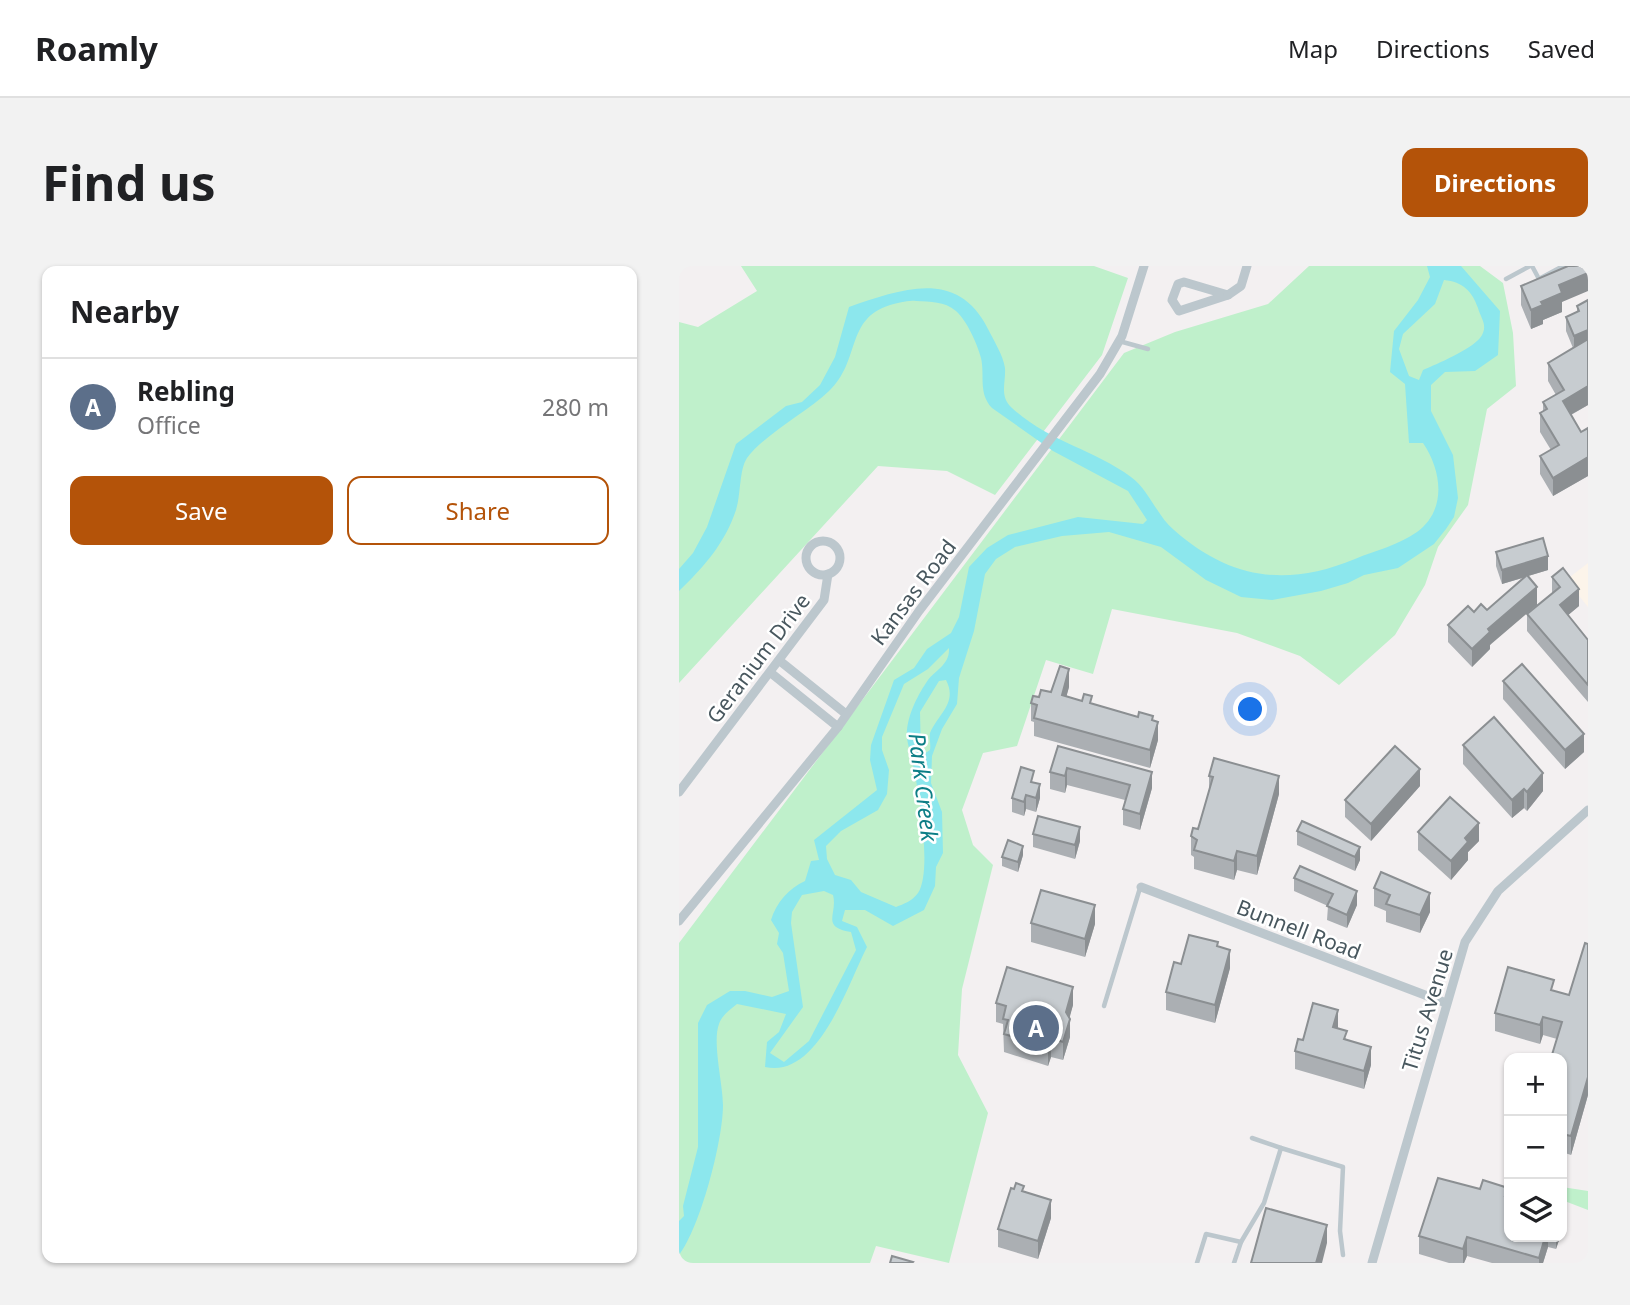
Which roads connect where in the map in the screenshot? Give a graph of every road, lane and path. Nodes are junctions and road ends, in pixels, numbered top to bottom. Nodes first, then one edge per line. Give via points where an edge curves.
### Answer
1 (1143, 266) edge
2 (1247, 266) edge
3 (1531, 266) edge
4 (1563, 266) edge
5 (1506, 279) dead end
6 (1228, 295) junction
7 (1119, 341) junction
8 (1148, 349) dead end
9 (828, 574) dead end
10 (780, 661) junction
11 (771, 673) junction
12 (846, 713) junction
13 (838, 727) junction
14 (679, 792) edge
15 (1588, 810) edge
16 (1141, 887) joint
17 (679, 922) edge
18 (1446, 1003) junction
19 (1104, 1006) dead end
20 (1252, 1138) dead end
21 (1281, 1148) junction
22 (1241, 1242) junction
23 (1343, 1255) dead end
24 (1197, 1263) edge
25 (1234, 1263) edge
26 (1372, 1263) edge

1 - 7 street, Kansas Road
2 - 6 street via 1241,286
3 - 4 lane via 1539,279
3 - 5 lane
6 - 6 street via 1184,282 1178,284 1172,300 1179,310
7 - 8 lane
7 - 12 street, Kansas Road
9 - 10 street, Geranium Drive via 824,600
10 - 11 street, Geranium Drive
10 - 12 street
11 - 13 street
11 - 14 street, Geranium Drive
12 - 13 street, Kansas Road
13 - 17 street, Kansas Road
15 - 18 street, Titus Avenue via 1512,876 1487,905 1465,942
16 - 18 street, Bunnell Road
16 - 19 lane
18 - 26 street, Titus Avenue
20 - 21 lane
21 - 22 lane via 1264,1203
21 - 23 lane via 1343,1167
22 - 24 lane via 1206,1234
22 - 25 lane

